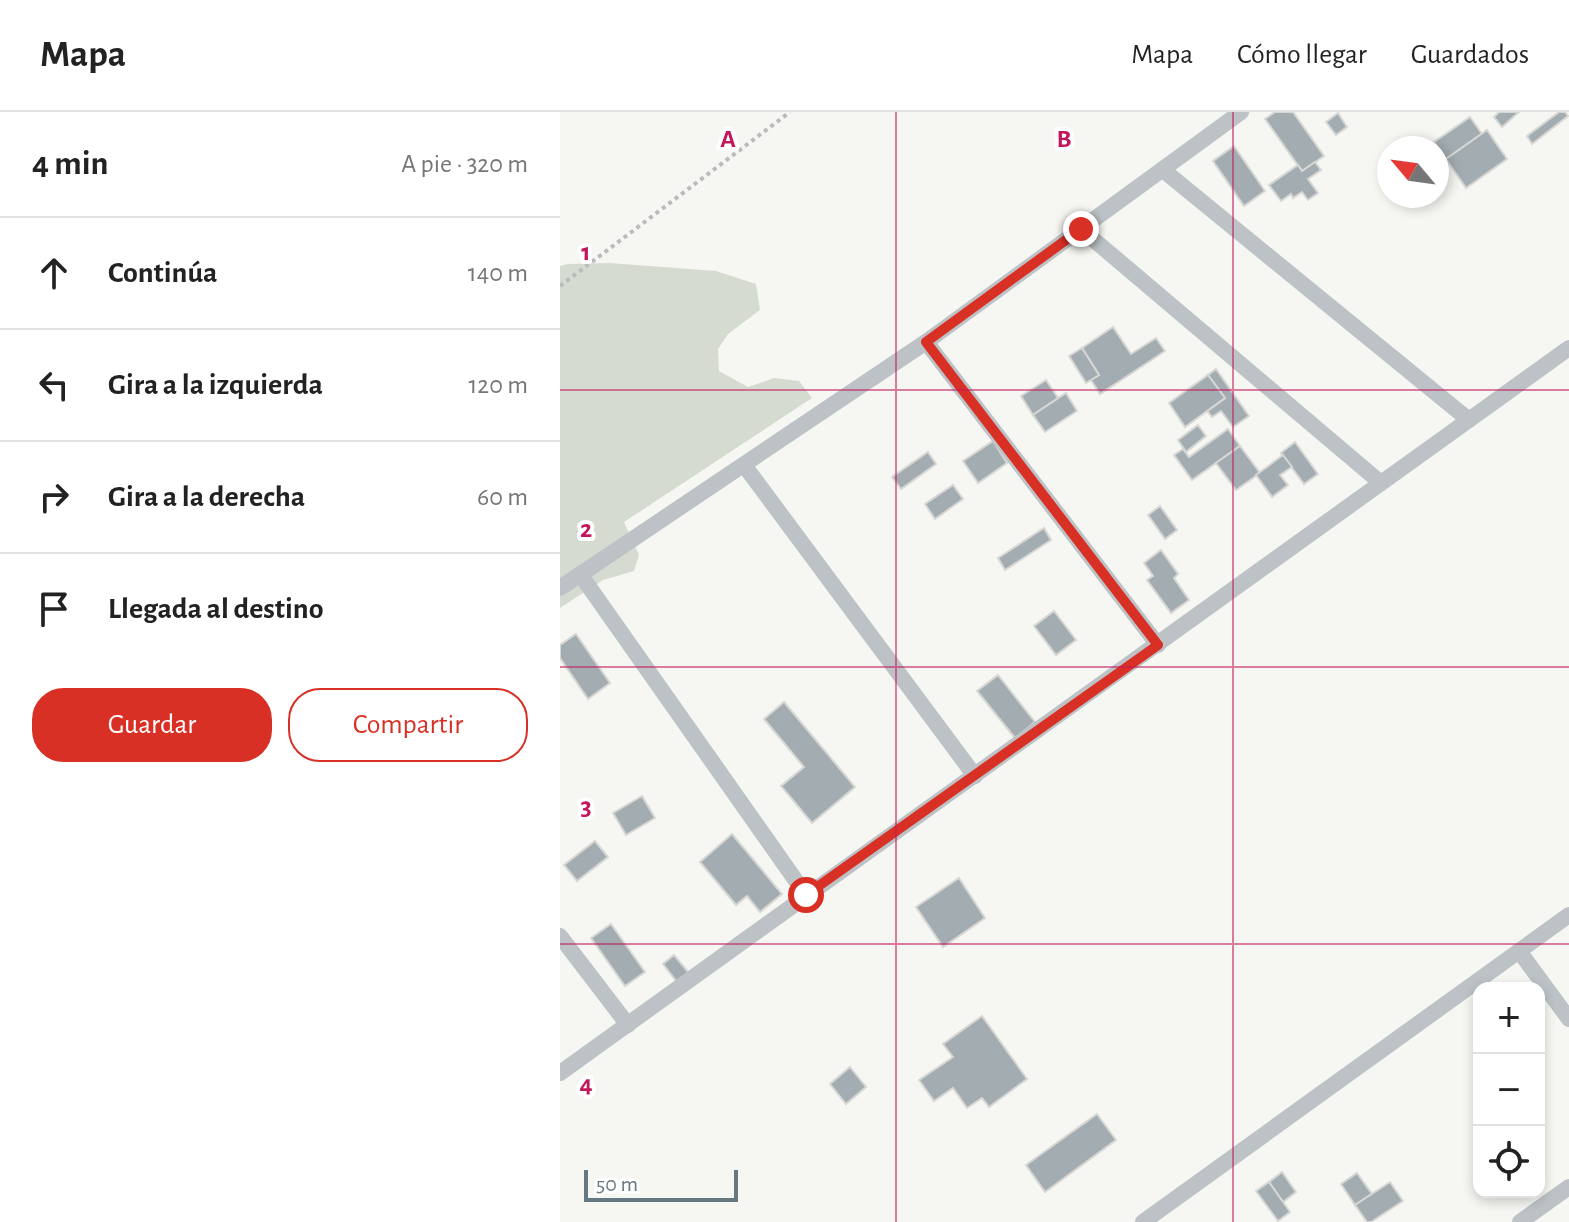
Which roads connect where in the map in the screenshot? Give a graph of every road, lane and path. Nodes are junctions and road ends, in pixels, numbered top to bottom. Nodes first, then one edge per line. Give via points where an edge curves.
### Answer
1 (790, 112) edge
2 (1241, 112) edge
3 (1163, 170) junction
4 (1081, 229) junction
5 (560, 286) edge
6 (926, 342) junction
7 (1569, 348) edge
8 (1469, 420) junction
9 (744, 465) junction
10 (1381, 483) junction
11 (580, 574) junction
12 (560, 588) edge
13 (1158, 645) junction
14 (975, 776) junction
15 (806, 895) junction
16 (1569, 915) edge
17 (560, 936) edge
18 (1519, 951) junction
19 (1569, 1019) edge
20 (628, 1025) junction
21 (560, 1073) edge
22 (1569, 1187) edge
23 (1143, 1222) edge
24 (1520, 1222) edge

1 - 5 path
2 - 3 street
3 - 4 street
3 - 8 street
4 - 6 street
4 - 10 street
6 - 9 street
6 - 13 street
7 - 8 street
8 - 10 street
9 - 11 street
9 - 14 street
10 - 13 street
11 - 12 street
11 - 15 street
13 - 14 street
14 - 15 street
15 - 20 street
16 - 18 street
17 - 20 street
18 - 19 street
18 - 23 street
20 - 21 street
22 - 24 street

